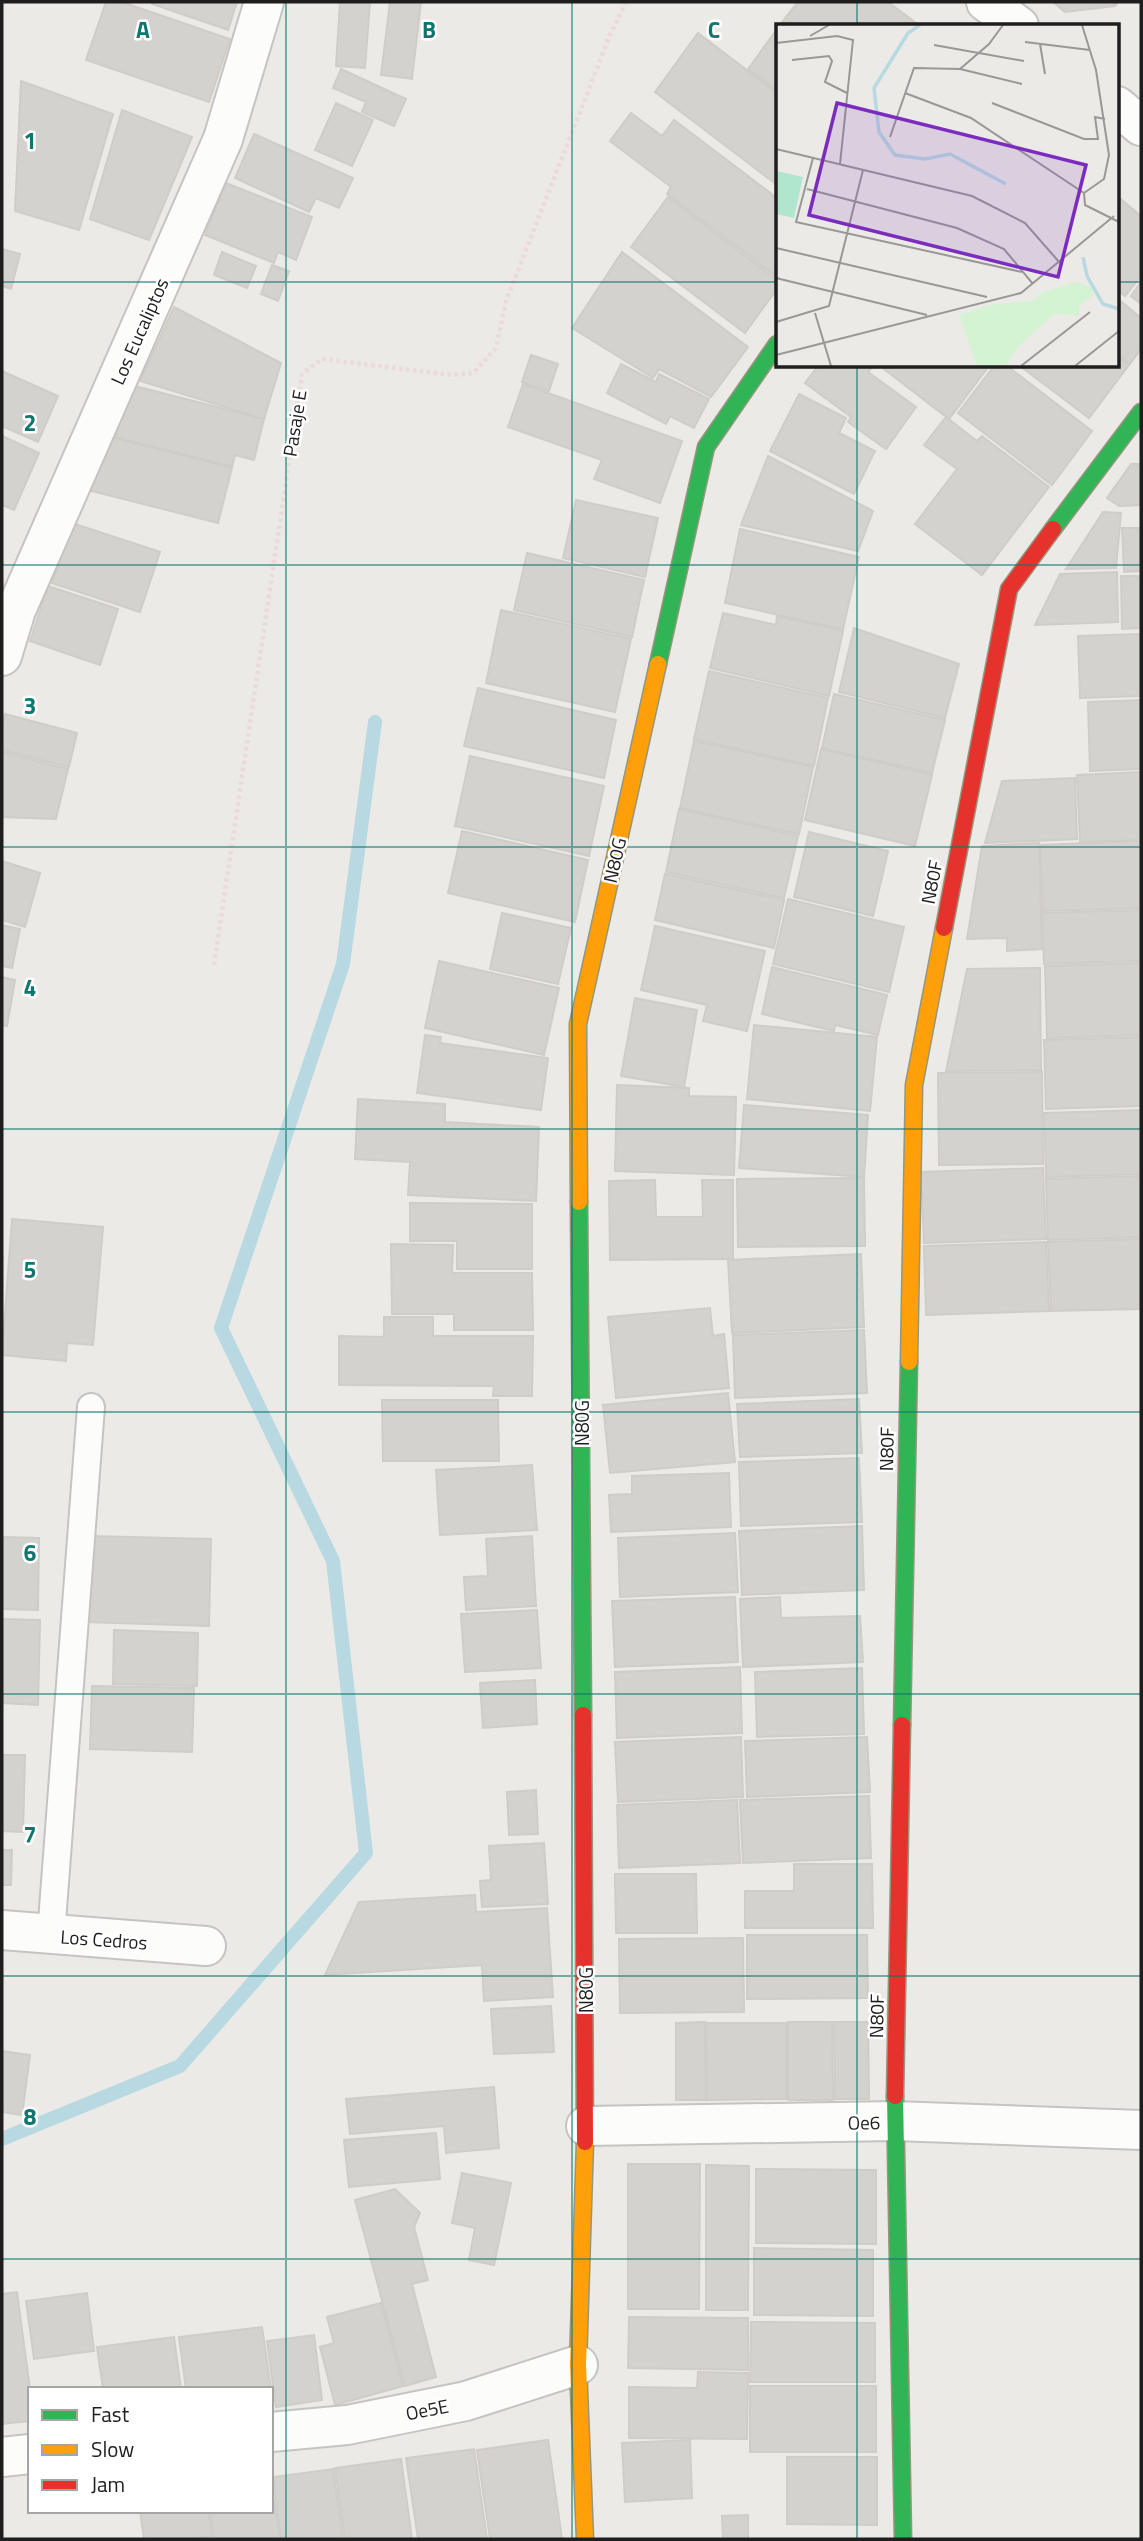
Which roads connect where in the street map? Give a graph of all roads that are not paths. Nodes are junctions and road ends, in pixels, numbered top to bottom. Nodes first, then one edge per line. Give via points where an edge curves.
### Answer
1 (264, 2) edge
2 (1118, 107) edge
3 (1141, 126) edge
4 (776, 345) edge
5 (1141, 412) edge
6 (2, 656) edge
7 (91, 1407) dead end
8 (2, 1930) edge
9 (51, 1935) junction
10 (206, 1946) dead end
11 (895, 2121) junction
12 (586, 2126) junction
13 (1141, 2130) edge
14 (578, 2365) junction
15 (273, 2432) edge
16 (28, 2454) edge
17 (2, 2457) edge
18 (585, 2539) edge
19 (903, 2539) edge

1 - 6 street, Los Eucaliptos via 223,139 22,598
2 - 3 street
4 - 12 street, N80G via 706,447 578,1024
5 - 11 street, N80F via 1009,589 914,1085
7 - 9 lane
8 - 9 street, Los Cedros
9 - 10 street, Los Cedros
11 - 12 street, Oe6
11 - 13 street, Oe6
11 - 19 street, N80F
12 - 14 street, N80G
14 - 15 street, Oe5E via 466,2401 347,2425
14 - 18 street, N80G
16 - 17 street

